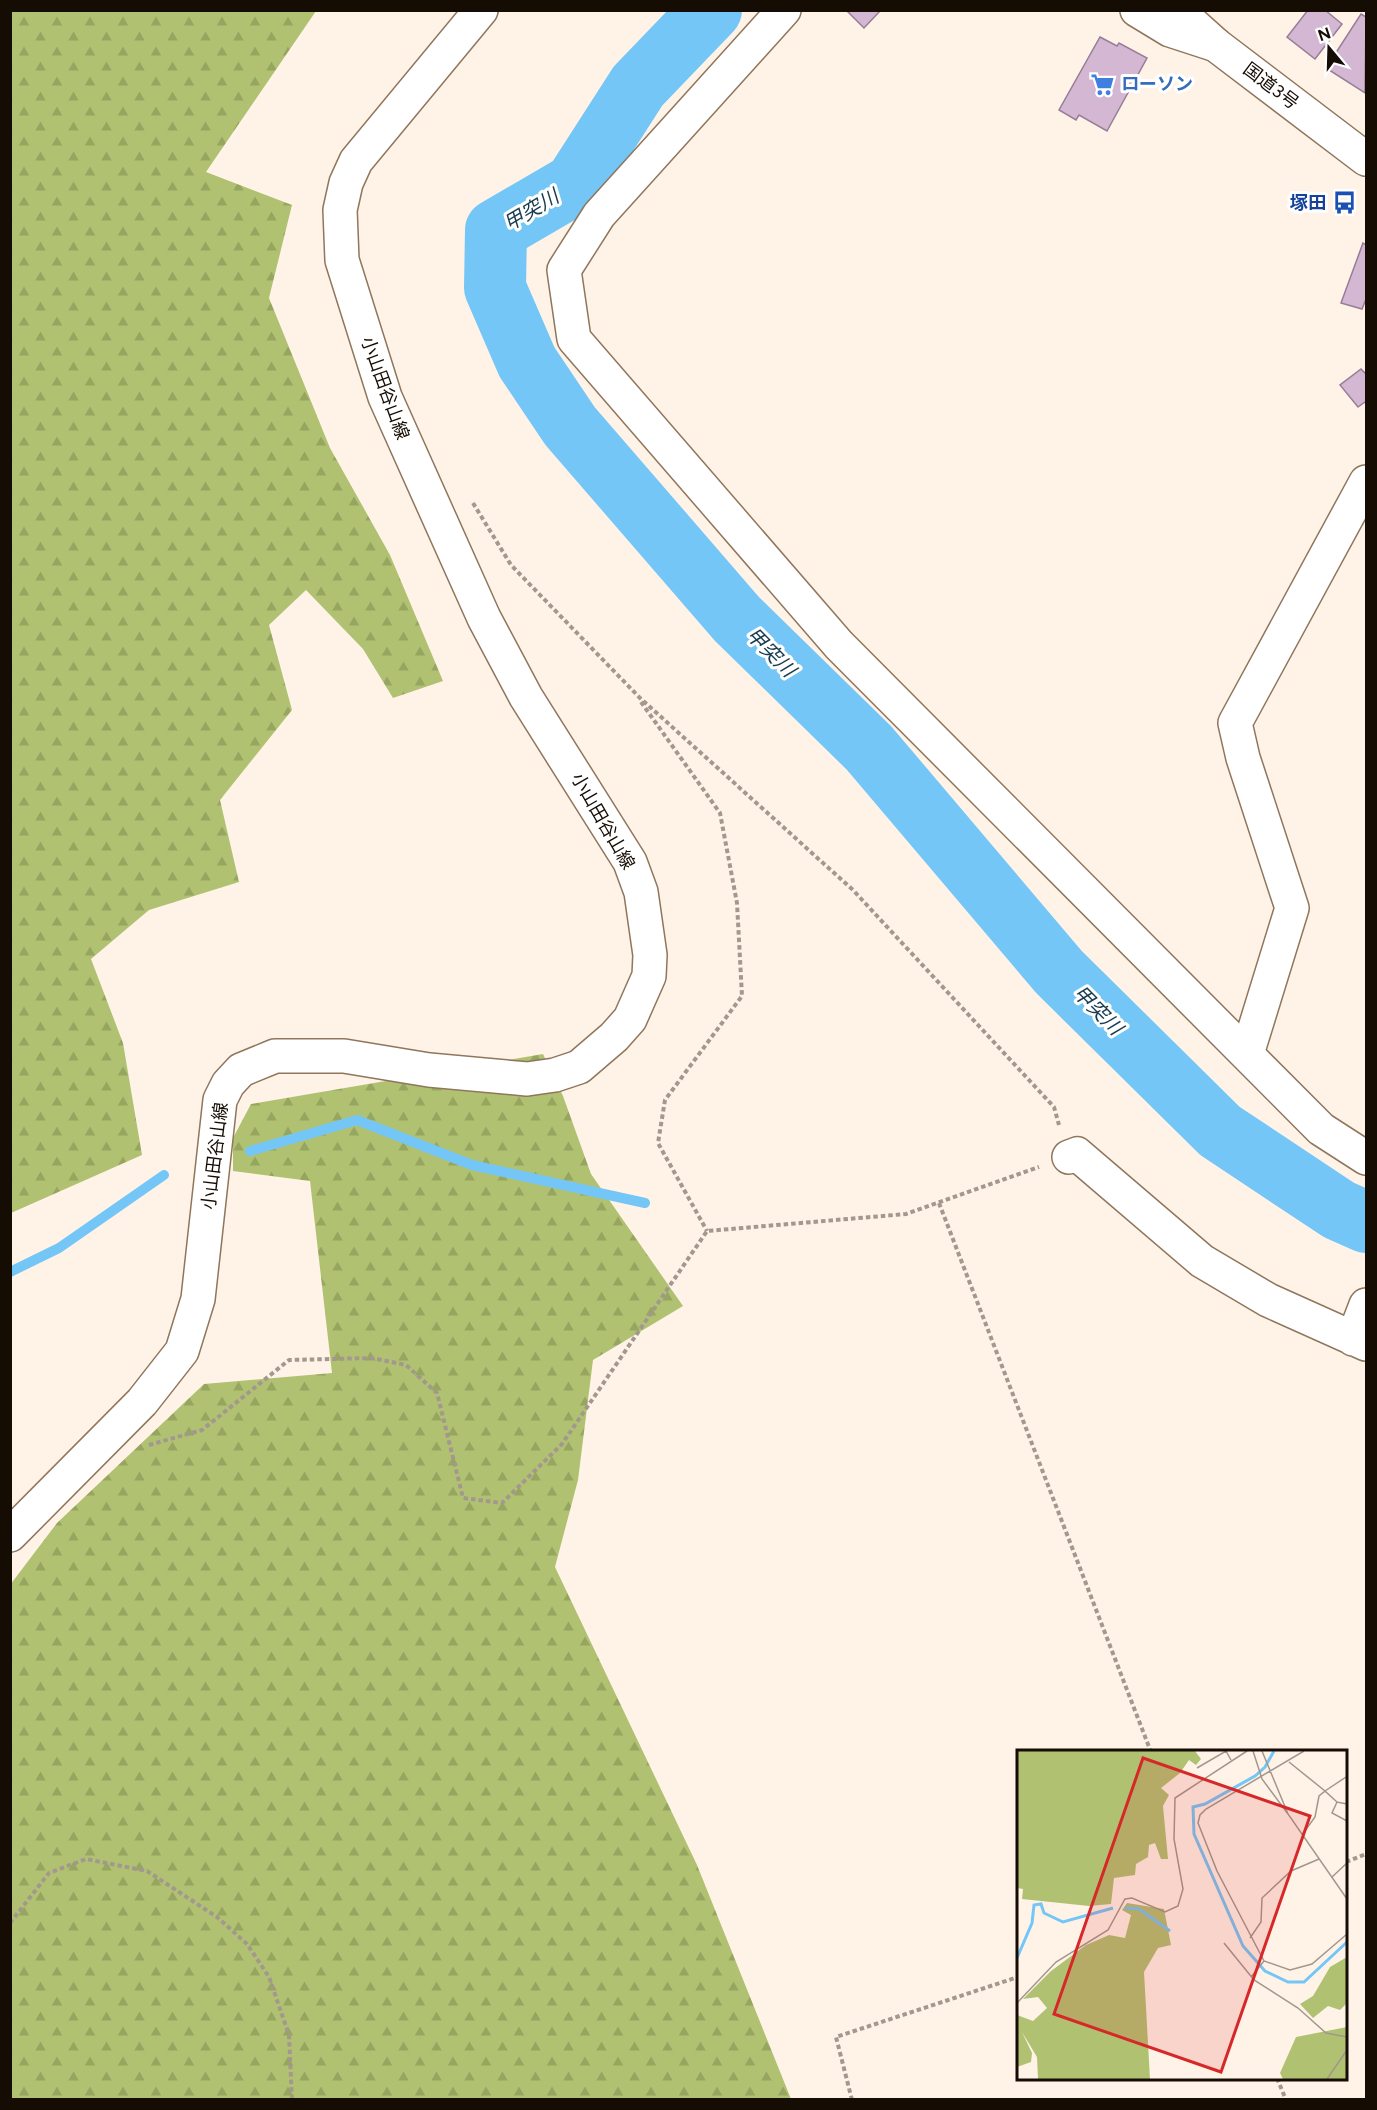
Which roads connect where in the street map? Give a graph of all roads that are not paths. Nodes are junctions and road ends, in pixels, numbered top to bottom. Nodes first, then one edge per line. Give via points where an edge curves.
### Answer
1 (481, 10) edge
2 (784, 10) edge
3 (1137, 10) edge
4 (1177, 10) edge
5 (1216, 45) junction
6 (1366, 159) edge
7 (1366, 482) edge
8 (1247, 1054) junction
9 (1069, 1157) road end
10 (1366, 1158) edge
11 (1366, 1305) edge
12 (1360, 1342) edge
13 (10, 1535) edge

1 - 13 main road, 小山田谷山線 via 356,161 340,210 342,260 386,397 484,618 526,697 630,862 641,892 649,976 641,1000 614,1037 579,1067 555,1075 527,1079 429,1070 344,1056 275,1056 241,1070 219,1100 198,1299 182,1351 142,1402
2 - 8 main road via 593,224 564,270 574,339 839,645
3 - 5 main road via 1170,30
4 - 5 main road, 国道3号
5 - 6 main road, 国道3号
7 - 8 main road via 1235,723 1292,908
8 - 10 main road via 1321,1128
9 - 12 main road via 1077,1154 1202,1261 1268,1300
11 - 12 main road

